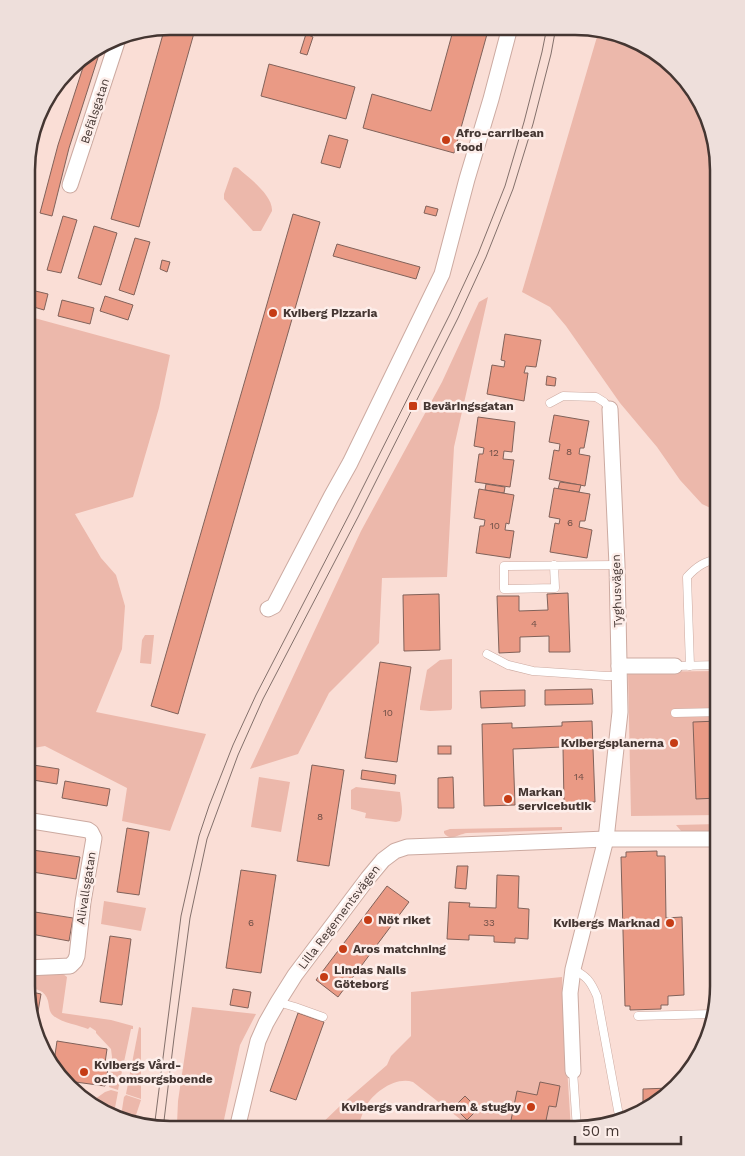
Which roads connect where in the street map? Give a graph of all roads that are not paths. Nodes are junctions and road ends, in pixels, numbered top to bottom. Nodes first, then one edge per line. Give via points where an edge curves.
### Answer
1 (508, 35) edge
2 (116, 46) edge
3 (70, 186) dead end
4 (550, 403) dead end
5 (610, 409) joint
6 (710, 560) edge
7 (554, 565) junction
8 (617, 565) junction
9 (268, 610) dead end
10 (487, 654) dead end
11 (710, 665) edge
12 (682, 666) junction
13 (619, 671) junction
14 (710, 712) edge
15 (675, 713) dead end
16 (35, 821) edge
17 (606, 839) junction
18 (710, 839) edge
19 (35, 968) edge
20 (573, 969) junction
21 (278, 1002) junction
22 (706, 1014) edge
23 (638, 1016) dead end
24 (323, 1017) dead end
25 (573, 1071) joint
26 (619, 1114) edge
27 (239, 1121) edge
28 (576, 1121) edge

1 - 9 street via 442,274 350,462 274,606
2 - 3 street, Befälsgatan
4 - 5 lane, Tyghusvägen via 563,396 596,397
5 - 8 street, Tyghusvägen
6 - 12 lane via 695,568 687,577
7 - 7 lane via 554,588 504,589 504,566
7 - 8 lane
8 - 13 street, Tyghusvägen
10 - 13 lane via 508,665 533,671 606,676
11 - 12 lane
12 - 13 street
13 - 17 street, Tyghusvägen via 620,712
14 - 15 lane
16 - 19 street, Alivallsgatan via 88,830 94,838 74,961 70,966
17 - 18 street, Lilla Regementsvägen
17 - 20 street
17 - 21 street, Lilla Regementsvägen via 434,846 395,851 368,878
20 - 25 street via 570,993
20 - 26 lane via 592,983 597,996
21 - 24 lane
21 - 27 street, Lilla Regementsvägen via 258,1041
22 - 23 lane
25 - 28 lane

